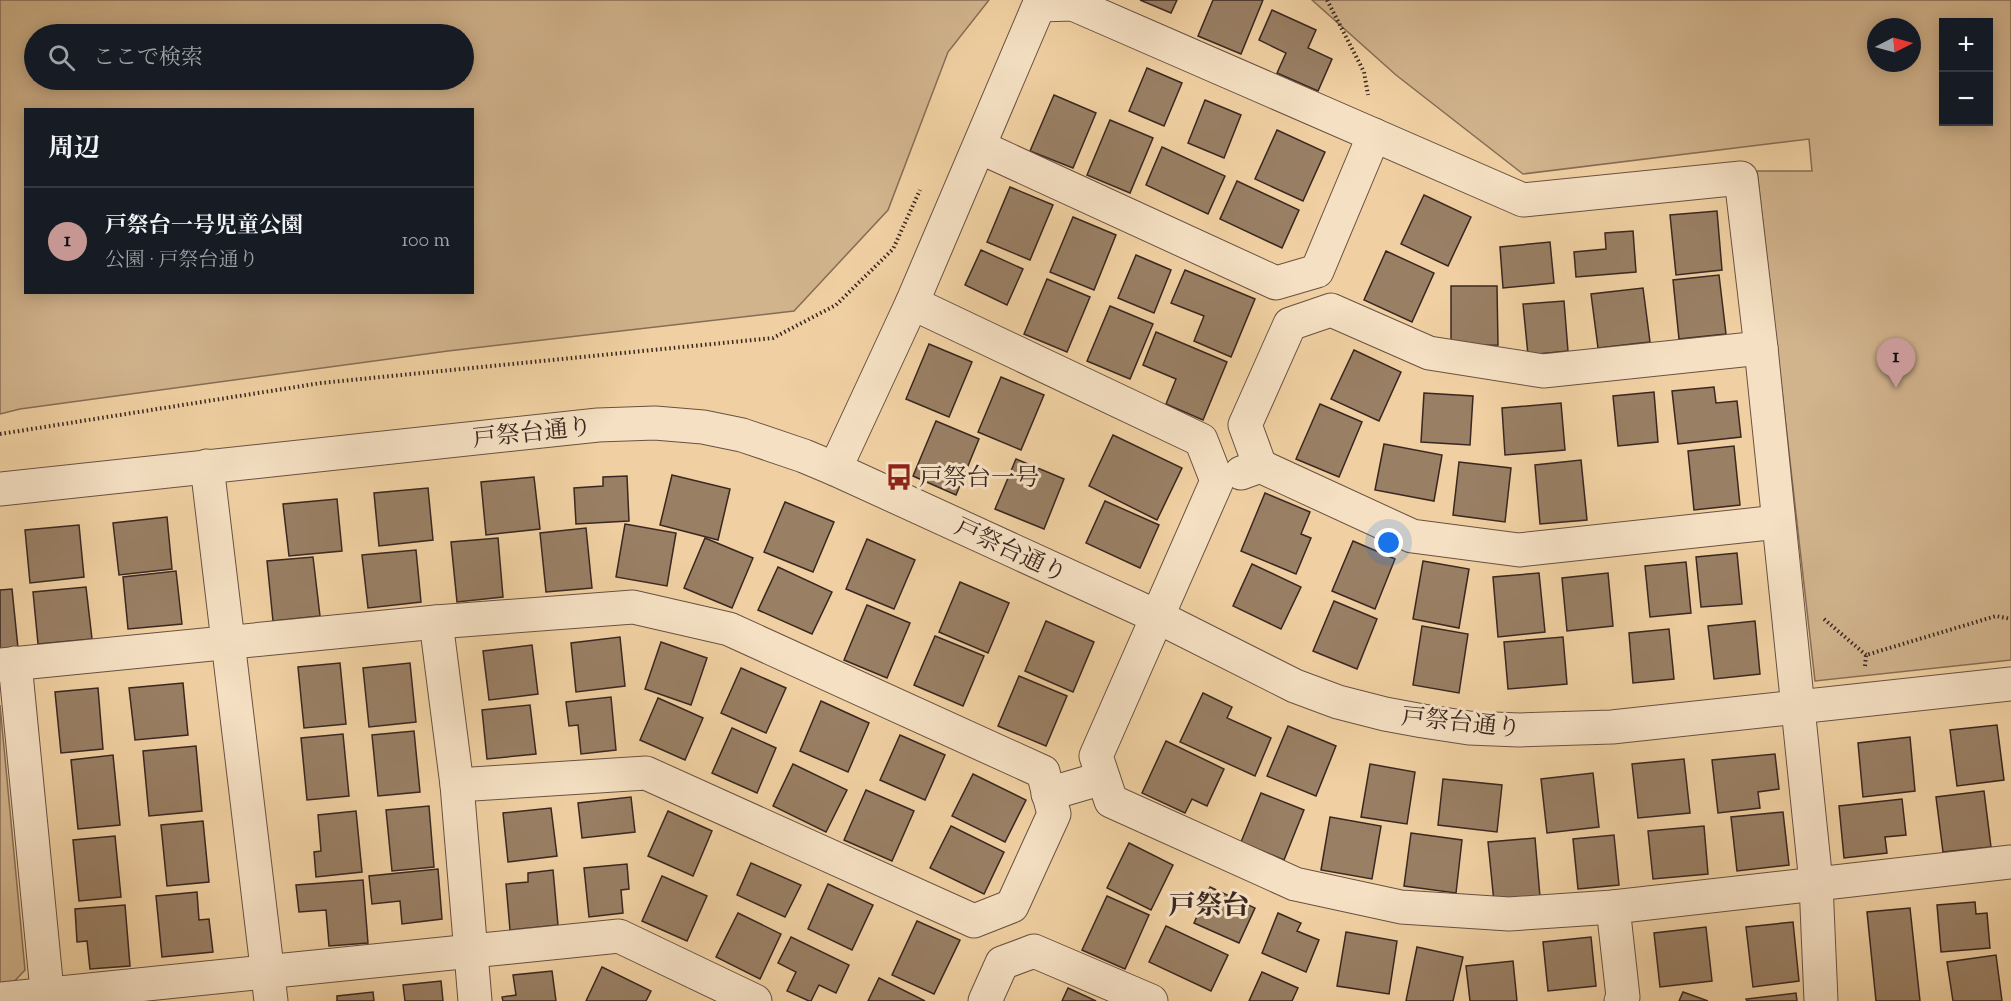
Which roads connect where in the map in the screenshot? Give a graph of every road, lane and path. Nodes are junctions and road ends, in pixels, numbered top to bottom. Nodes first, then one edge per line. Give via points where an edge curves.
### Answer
1 (1327, 0) edge
2 (1374, 135) junction
3 (980, 147) junction
4 (921, 188) dead end
5 (1317, 271) junction
6 (1276, 283) junction
7 (912, 303) junction
8 (1331, 310) junction
9 (1290, 324) junction
10 (1761, 348) junction
11 (1245, 425) junction
12 (0, 434) edge
13 (1201, 440) junction
14 (207, 466) junction
15 (1260, 466) junction
16 (835, 469) junction
17 (1217, 481) junction
18 (0, 489) edge
19 (1778, 522) junction
20 (1786, 597) junction
21 (1158, 617) junction
22 (2011, 619) edge
23 (436, 622) junction
24 (228, 642) junction
25 (1866, 655) junction
26 (8, 664) edge
27 (2011, 684) edge
28 (1866, 700) junction
29 (1797, 707) junction
30 (1103, 778) junction
31 (457, 785) junction
32 (1048, 794) junction
33 (2011, 862) edge
34 (1816, 883) junction
35 (1614, 907) junction
36 (996, 912) junction
37 (470, 950) junction
38 (1018, 957) junction
39 (270, 986) edge
40 (48, 998) edge
41 (0, 999) edge
42 (475, 1001) edge
43 (755, 1001) edge
44 (985, 1001) edge
45 (1151, 1001) edge
46 (1622, 1001) edge
47 (1821, 1001) edge

1 - 2 path via 1364,72
2 - 3 street via 1073,4 1039,4
2 - 5 street
2 - 10 street via 1522,200 1741,178
3 - 6 street
3 - 7 street
4 - 12 path via 893,249 836,305 773,338 321,383
5 - 6 street
5 - 8 street
6 - 9 street
7 - 13 street
7 - 16 street
8 - 9 street
8 - 10 street via 1429,354 1543,371
9 - 11 street
10 - 19 street
11 - 13 street
11 - 15 street
13 - 17 street
14 - 16 street, 戸祭台通り via 598,425 655,423 742,435
14 - 18 street, 戸祭台通り
14 - 24 street
15 - 17 street
15 - 19 street via 1412,536 1519,550
16 - 21 street, 戸祭台通り
17 - 21 street
19 - 20 street
20 - 25 path via 1806,603
20 - 29 street
21 - 29 street, 戸祭台通り via 1295,686 1338,702 1469,728 1612,727
21 - 30 street via 1096,756
22 - 25 path via 1996,616
23 - 24 street
23 - 31 street
23 - 32 street via 633,607 729,629 1042,772
24 - 26 street
24 - 39 street
25 - 28 path
26 - 40 street
27 - 28 street, 戸祭台通り
28 - 29 street, 戸祭台通り
29 - 34 street
30 - 32 street
30 - 35 street via 1111,801 1295,884 1401,907 1509,915
31 - 36 street via 646,773 974,921
31 - 37 street
32 - 36 street via 1054,813 1012,906
33 - 34 street
34 - 35 street
34 - 47 street
35 - 46 street
36 - 38 street
37 - 39 street
37 - 42 street
37 - 43 street via 619,936
38 - 44 street via 1002,963
38 - 45 street via 1034,951
39 - 40 street
40 - 41 street

